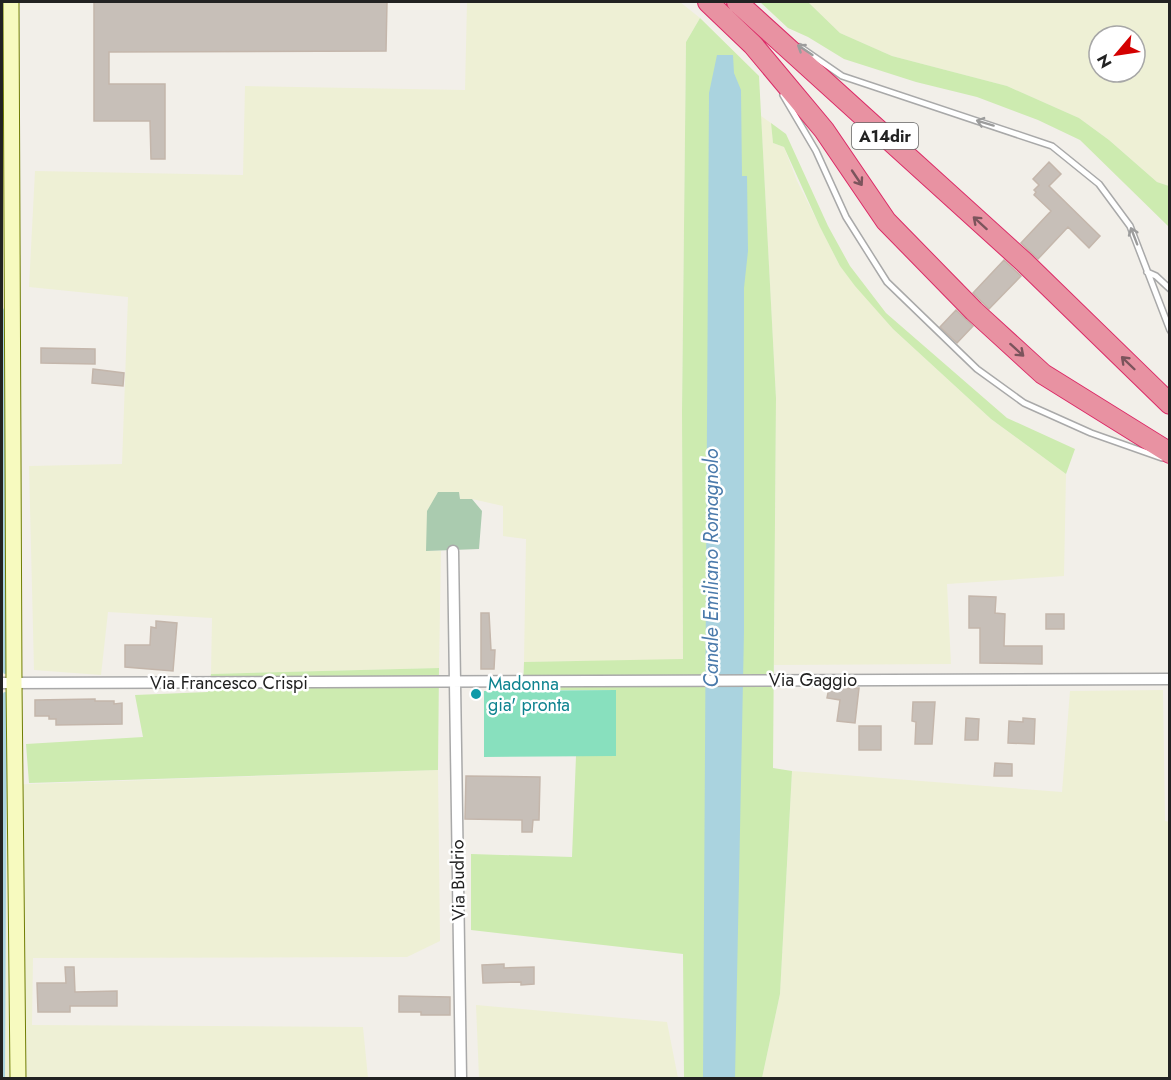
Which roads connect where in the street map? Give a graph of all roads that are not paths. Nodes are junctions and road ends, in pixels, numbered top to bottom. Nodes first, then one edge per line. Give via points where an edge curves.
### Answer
1 (11, 2) edge
2 (708, 2) edge
3 (741, 6) edge
4 (753, 45) junction
5 (776, 83) dead end
6 (782, 93) dead end
7 (1148, 272) junction
8 (1170, 289) edge
9 (1170, 330) edge
10 (1170, 404) edge
11 (1170, 453) edge
12 (1170, 461) edge
13 (453, 551) dead end
14 (1170, 679) edge
15 (456, 682) junction
16 (8, 683) edge
17 (18, 1078) edge
18 (461, 1078) edge

1 - 16 main road
2 - 4 highway, A14dir
7 -> 3 lane via 1130,226 1100,184 1052,146 842,76
10 -> 3 highway, A14dir via 1024,262
4 - 5 lane
4 -> 11 highway, A14dir via 824,130 886,221 974,311 1043,374
6 - 12 lane via 816,151 846,217 887,282 977,369 1024,402 1091,433
7 - 8 lane
7 - 9 lane
13 - 15 street, Via Budrio
14 - 15 street, Via Gaggio
15 - 16 street, Via Francesco Crispi
15 - 18 street, Via Budrio
16 - 17 main road

